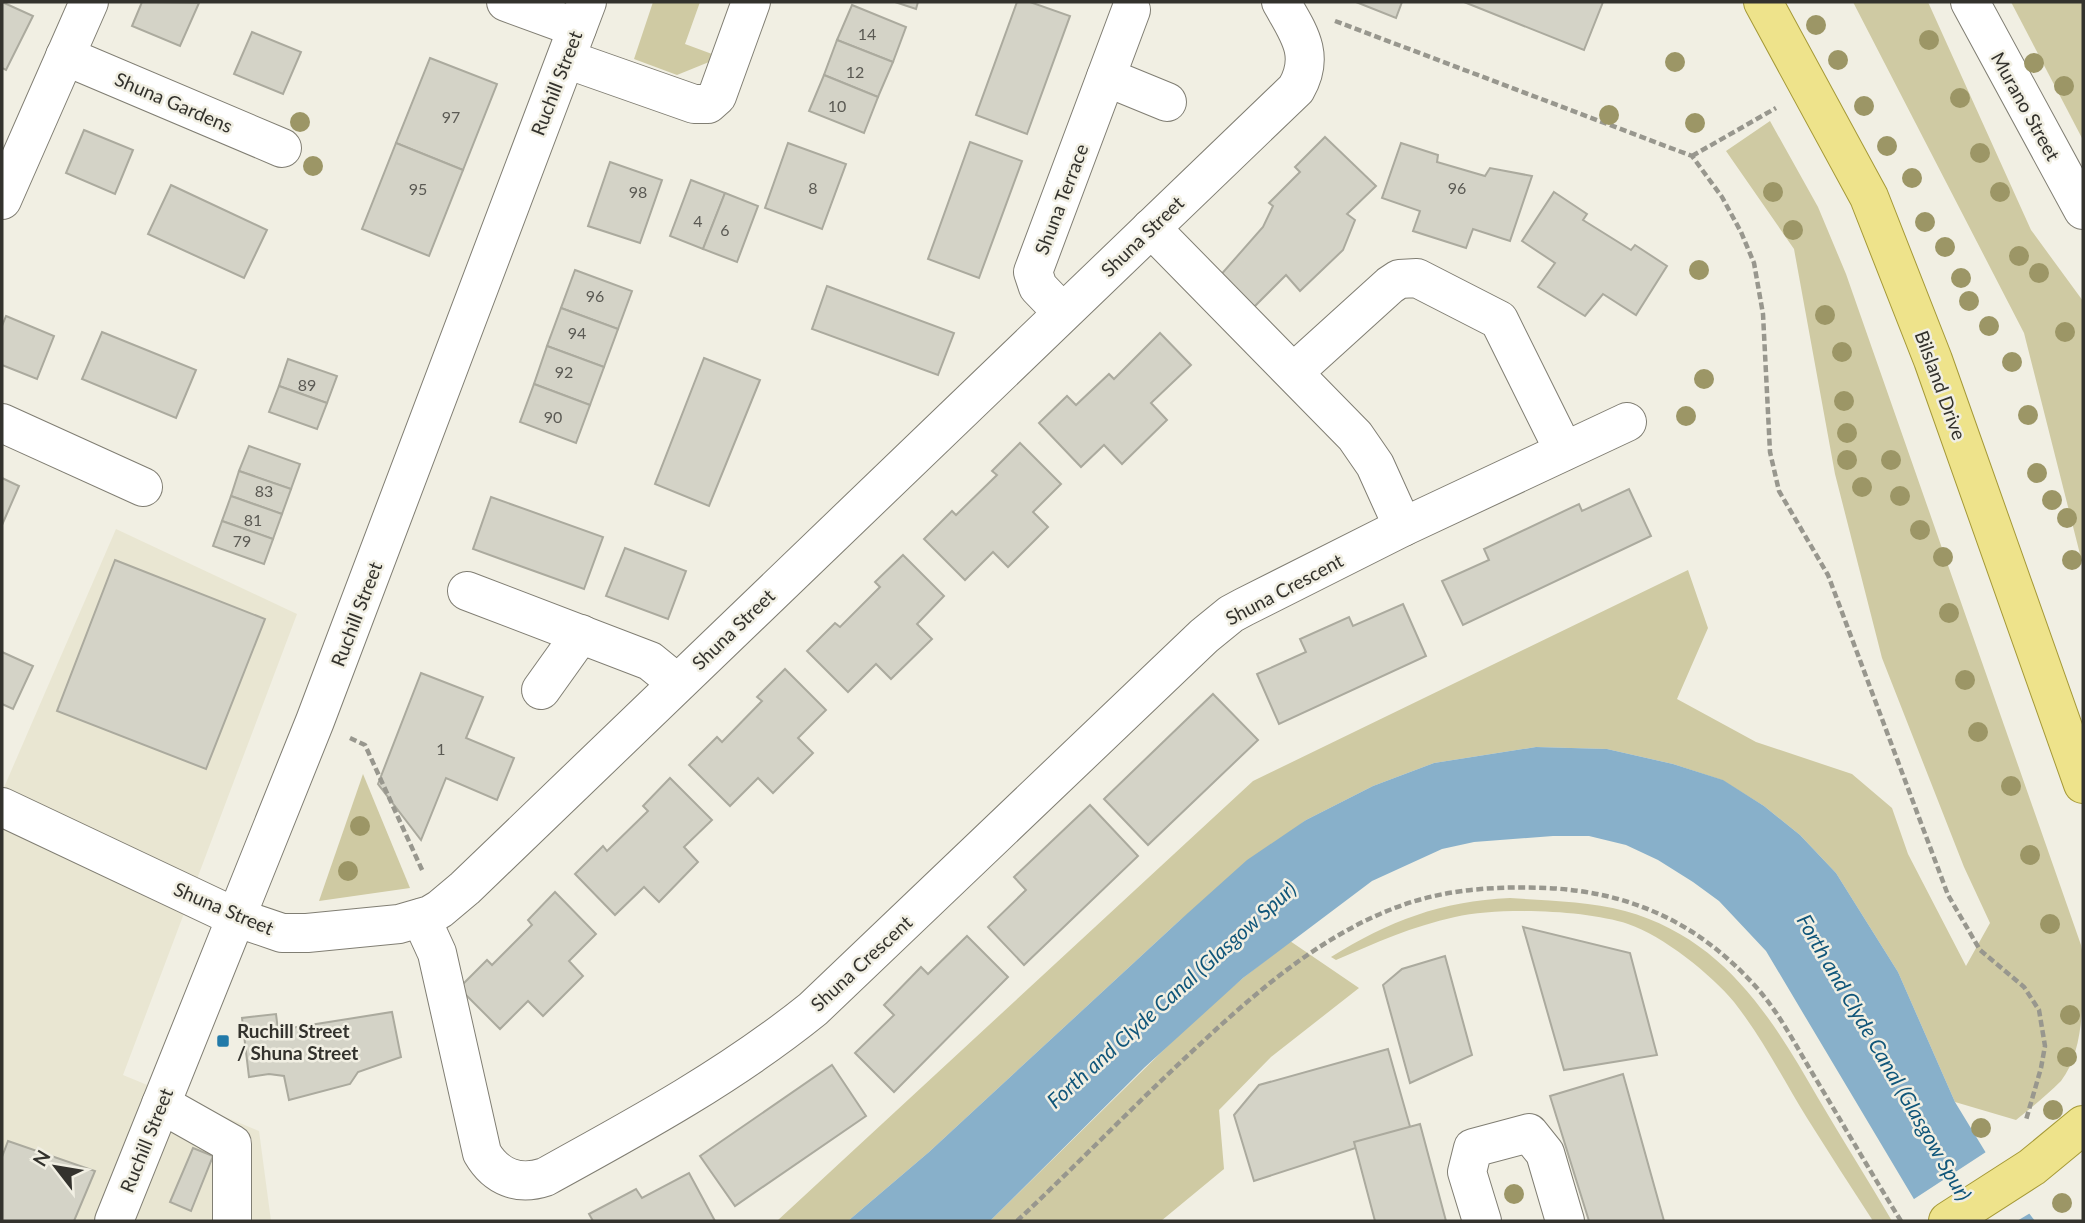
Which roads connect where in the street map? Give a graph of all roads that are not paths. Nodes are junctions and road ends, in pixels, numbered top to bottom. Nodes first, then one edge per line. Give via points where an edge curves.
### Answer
1 (89, 2) edge
2 (506, 2) edge
3 (751, 2) edge
4 (1281, 2) edge
5 (1763, 2) edge
6 (1970, 2) edge
7 (1131, 10) dead end
8 (577, 30) edge
9 (65, 56) junction
10 (1106, 77) junction
11 (1167, 102) dead end
12 (282, 148) dead end
13 (2, 200) edge
14 (2083, 210) edge
15 (1151, 228) junction
16 (1062, 312) junction
17 (1294, 372) junction
18 (1627, 422) dead end
19 (2, 423) edge
20 (1564, 451) junction
21 (143, 487) dead end
22 (1403, 527) junction
23 (467, 591) dead end
24 (581, 634) junction
25 (677, 683) junction
26 (541, 690) dead end
27 (2083, 784) edge
28 (2, 807) edge
29 (430, 914) junction
30 (235, 917) junction
31 (160, 1104) junction
32 (2083, 1125) edge
33 (114, 1221) edge
34 (232, 1221) edge
35 (1482, 1221) edge
36 (1565, 1221) edge
37 (1948, 1221) edge

1 - 9 street
2 - 8 street
3 - 8 street via 718,92 708,104 694,104
4 - 15 street, Shuna Street via 1304,47 1302,79
5 - 27 main road, Bilsland Drive via 1870,197 1933,360
6 - 14 street, Murano Street
7 - 10 street, Shuna Terrace
8 - 30 street, Ruchill Street via 315,721
9 - 12 street, Shuna Gardens
9 - 13 street
10 - 11 street
10 - 16 street, Shuna Terrace via 1033,272 1038,287
15 - 16 street, Shuna Street
15 - 17 street
16 - 25 street, Shuna Street
17 - 20 street via 1390,285 1399,279 1417,278 1499,320
17 - 22 street via 1363,446
18 - 20 street, Shuna Crescent
19 - 21 street
20 - 22 street, Shuna Crescent
22 - 29 street, Shuna Crescent via 1225,619 813,1009 703,1088 545,1177 514,1180 494,1169 482,1153
23 - 24 street
24 - 25 street via 650,661
24 - 26 street
25 - 29 street, Shuna Street via 460,894
28 - 30 street, Shuna Street
29 - 30 street, Shuna Street via 399,924 293,934
30 - 31 street, Ruchill Street
31 - 33 street, Ruchill Street
31 - 34 street via 232,1144
32 - 37 main road
35 - 36 street via 1467,1171 1473,1148 1530,1133 1545,1153

